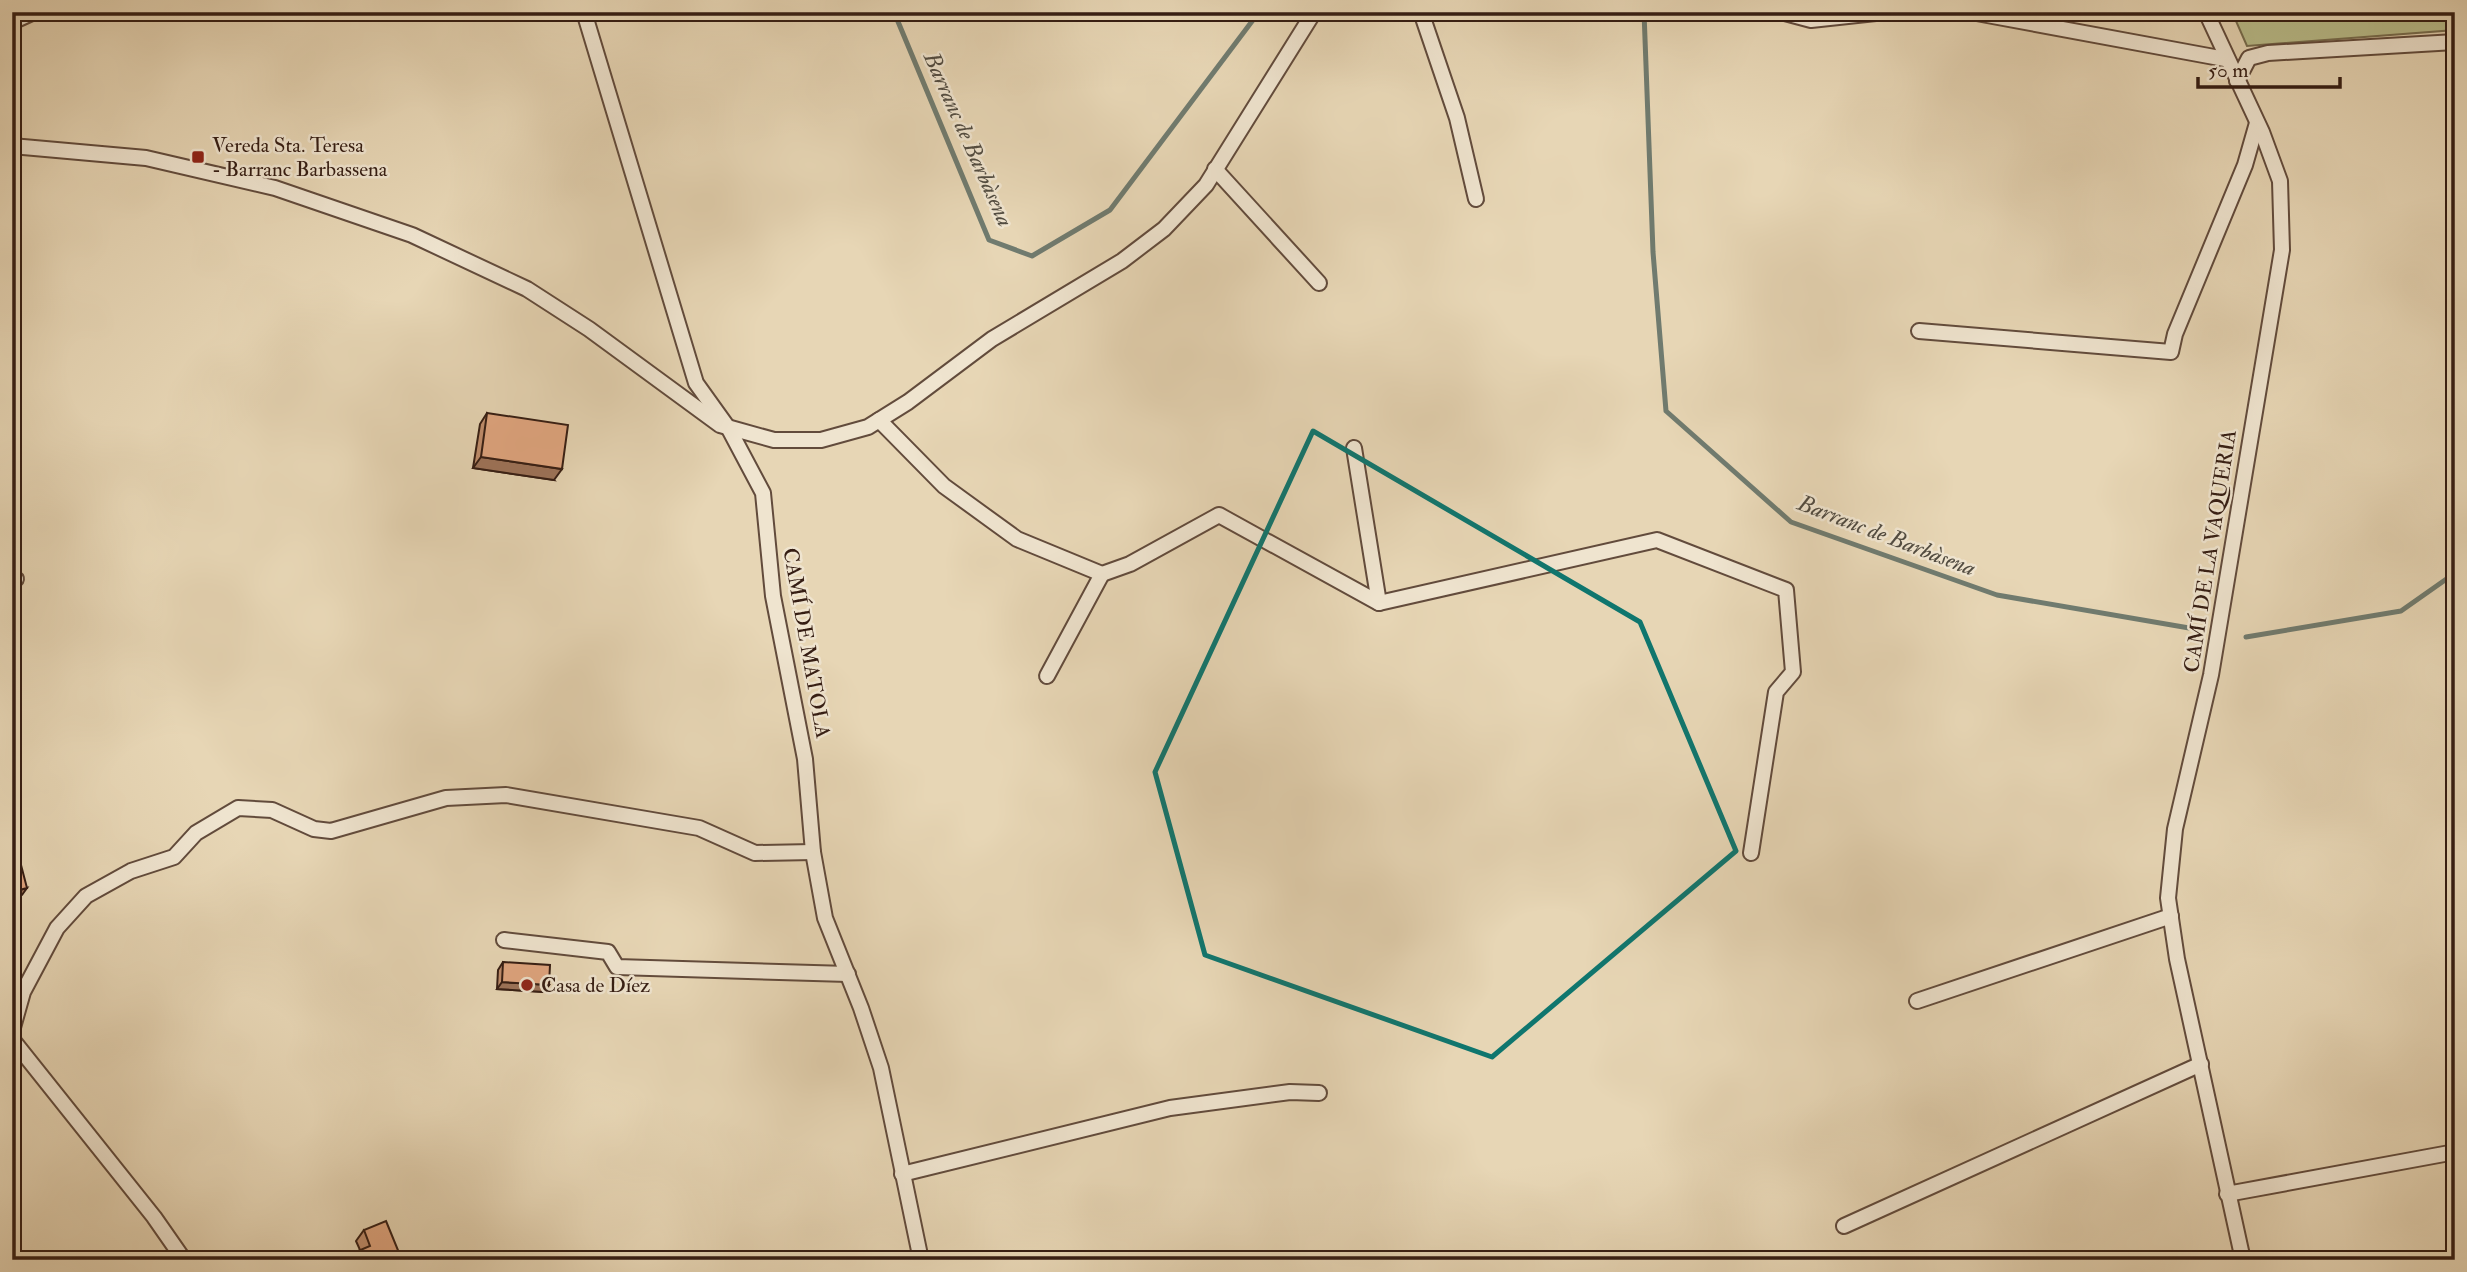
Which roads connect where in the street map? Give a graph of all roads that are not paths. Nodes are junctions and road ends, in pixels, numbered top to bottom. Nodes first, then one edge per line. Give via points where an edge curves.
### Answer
1 (34, 12) edge
2 (584, 12) edge
3 (1314, 12) edge
4 (1421, 12) edge
5 (1781, 12) edge
6 (1885, 12) edge
7 (1971, 12) edge
8 (2206, 12) edge
9 (12, 22) edge
10 (2455, 42) edge
11 (2225, 59) junction
12 (2237, 81) junction
13 (2257, 123) junction
14 (12, 146) edge
15 (1215, 169) junction
16 (1476, 198) dead end
17 (1319, 284) dead end
18 (1919, 331) dead end
19 (879, 420) junction
20 (729, 429) junction
21 (1354, 448) dead end
22 (1102, 574) junction
23 (1379, 603) junction
24 (1047, 676) dead end
25 (813, 852) junction
26 (1751, 853) dead end
27 (2171, 916) junction
28 (504, 940) dead end
29 (848, 974) junction
30 (1917, 1001) dead end
31 (12, 1031) edge
32 (12, 1039) edge
33 (2201, 1064) junction
34 (1319, 1093) dead end
35 (2455, 1152) edge
36 (902, 1174) junction
37 (2227, 1194) junction
38 (1844, 1226) dead end
39 (184, 1260) edge
40 (921, 1260) edge
41 (2243, 1260) edge

1 - 9 street
2 - 20 street, CAMÍ DE MATOLA via 696,383
3 - 15 street
4 - 16 street via 1457,118
5 - 6 street via 1811,20
7 - 11 street
8 - 11 street, CAMÍ DE LA VAQUERIA
10 - 12 street via 2268,53 2249,58
11 - 12 street, CAMÍ DE LA VAQUERIA
12 - 13 street, CAMÍ DE LA VAQUERIA
13 - 18 street via 2245,165 2171,352
13 - 27 street, CAMÍ DE LA VAQUERIA via 2280,181 2282,250 2211,675 2175,829 2168,898
14 - 20 street via 146,158 275,188 412,235 527,289
15 - 17 street
15 - 19 street via 1206,185 1164,229 1122,261 992,339
19 - 20 street via 821,440 774,440
19 - 22 street via 944,486 1017,539
20 - 25 street, CAMÍ DE MATOLA via 763,493 773,596 805,759
21 - 23 street
22 - 23 street via 1130,564 1219,515
22 - 24 street
23 - 26 street via 1657,540 1786,590 1793,671 1776,692
25 - 29 street, CAMÍ DE MATOLA via 825,918
25 - 31 street via 755,853 699,828 506,795 446,799 331,831 314,829 272,810 238,808 196,833 174,857 131,871 86,896 52,939 23,992
27 - 30 street
27 - 33 street, CAMÍ DE LA VAQUERIA
28 - 29 street via 608,952 617,967
29 - 36 street, CAMÍ DE MATOLA via 881,1068
32 - 39 street
33 - 37 street, CAMÍ DE LA VAQUERIA
33 - 38 street
34 - 36 street via 1290,1091 1170,1108
35 - 37 street
36 - 40 street, CAMÍ DE MATOLA
37 - 41 street, CAMÍ DE LA VAQUERIA

